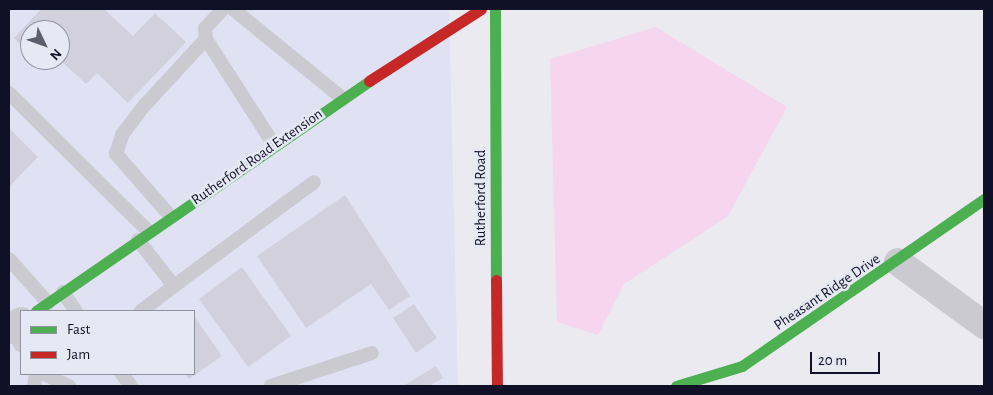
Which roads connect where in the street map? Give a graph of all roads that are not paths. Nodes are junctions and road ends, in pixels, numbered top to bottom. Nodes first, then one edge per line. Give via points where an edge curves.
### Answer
1 (223, 9) edge
2 (232, 9) edge
3 (481, 9) edge
4 (495, 9) edge
5 (206, 39) junction
6 (9, 93) edge
7 (341, 97) junction
8 (274, 144) junction
9 (314, 182) dead end
10 (984, 199) edge
11 (171, 217) junction
12 (143, 236) junction
13 (9, 259) edge
14 (898, 262) junction
15 (174, 286) junction
16 (63, 292) junction
17 (48, 303) junction
18 (38, 310) edge
19 (75, 310) edge
20 (142, 310) edge
21 (984, 325) edge
22 (372, 353) dead end
23 (46, 375) edge
24 (123, 375) edge
25 (69, 386) edge
26 (131, 386) edge
27 (271, 386) edge
28 (497, 386) edge
29 (676, 386) edge

1 - 5 lane via 205,28
2 - 7 lane
3 - 7 street, Rutherford Road Extension via 436,42
4 - 28 street, Rutherford Road
5 - 8 lane
5 - 11 lane via 144,105 122,135 116,154
6 - 12 lane
7 - 8 street, Rutherford Road Extension
8 - 11 street, Rutherford Road Extension
9 - 15 lane
10 - 14 street, Pheasant Ridge Drive
11 - 12 street, Rutherford Road Extension
12 - 15 lane
12 - 16 street, Rutherford Road Extension
13 - 17 lane
14 - 21 street
14 - 29 street, Pheasant Ridge Drive via 742,366
15 - 20 lane
16 - 17 street, Rutherford Road Extension
16 - 19 lane
17 - 18 street, Rutherford Road Extension
22 - 27 lane
23 - 25 lane
24 - 26 lane

